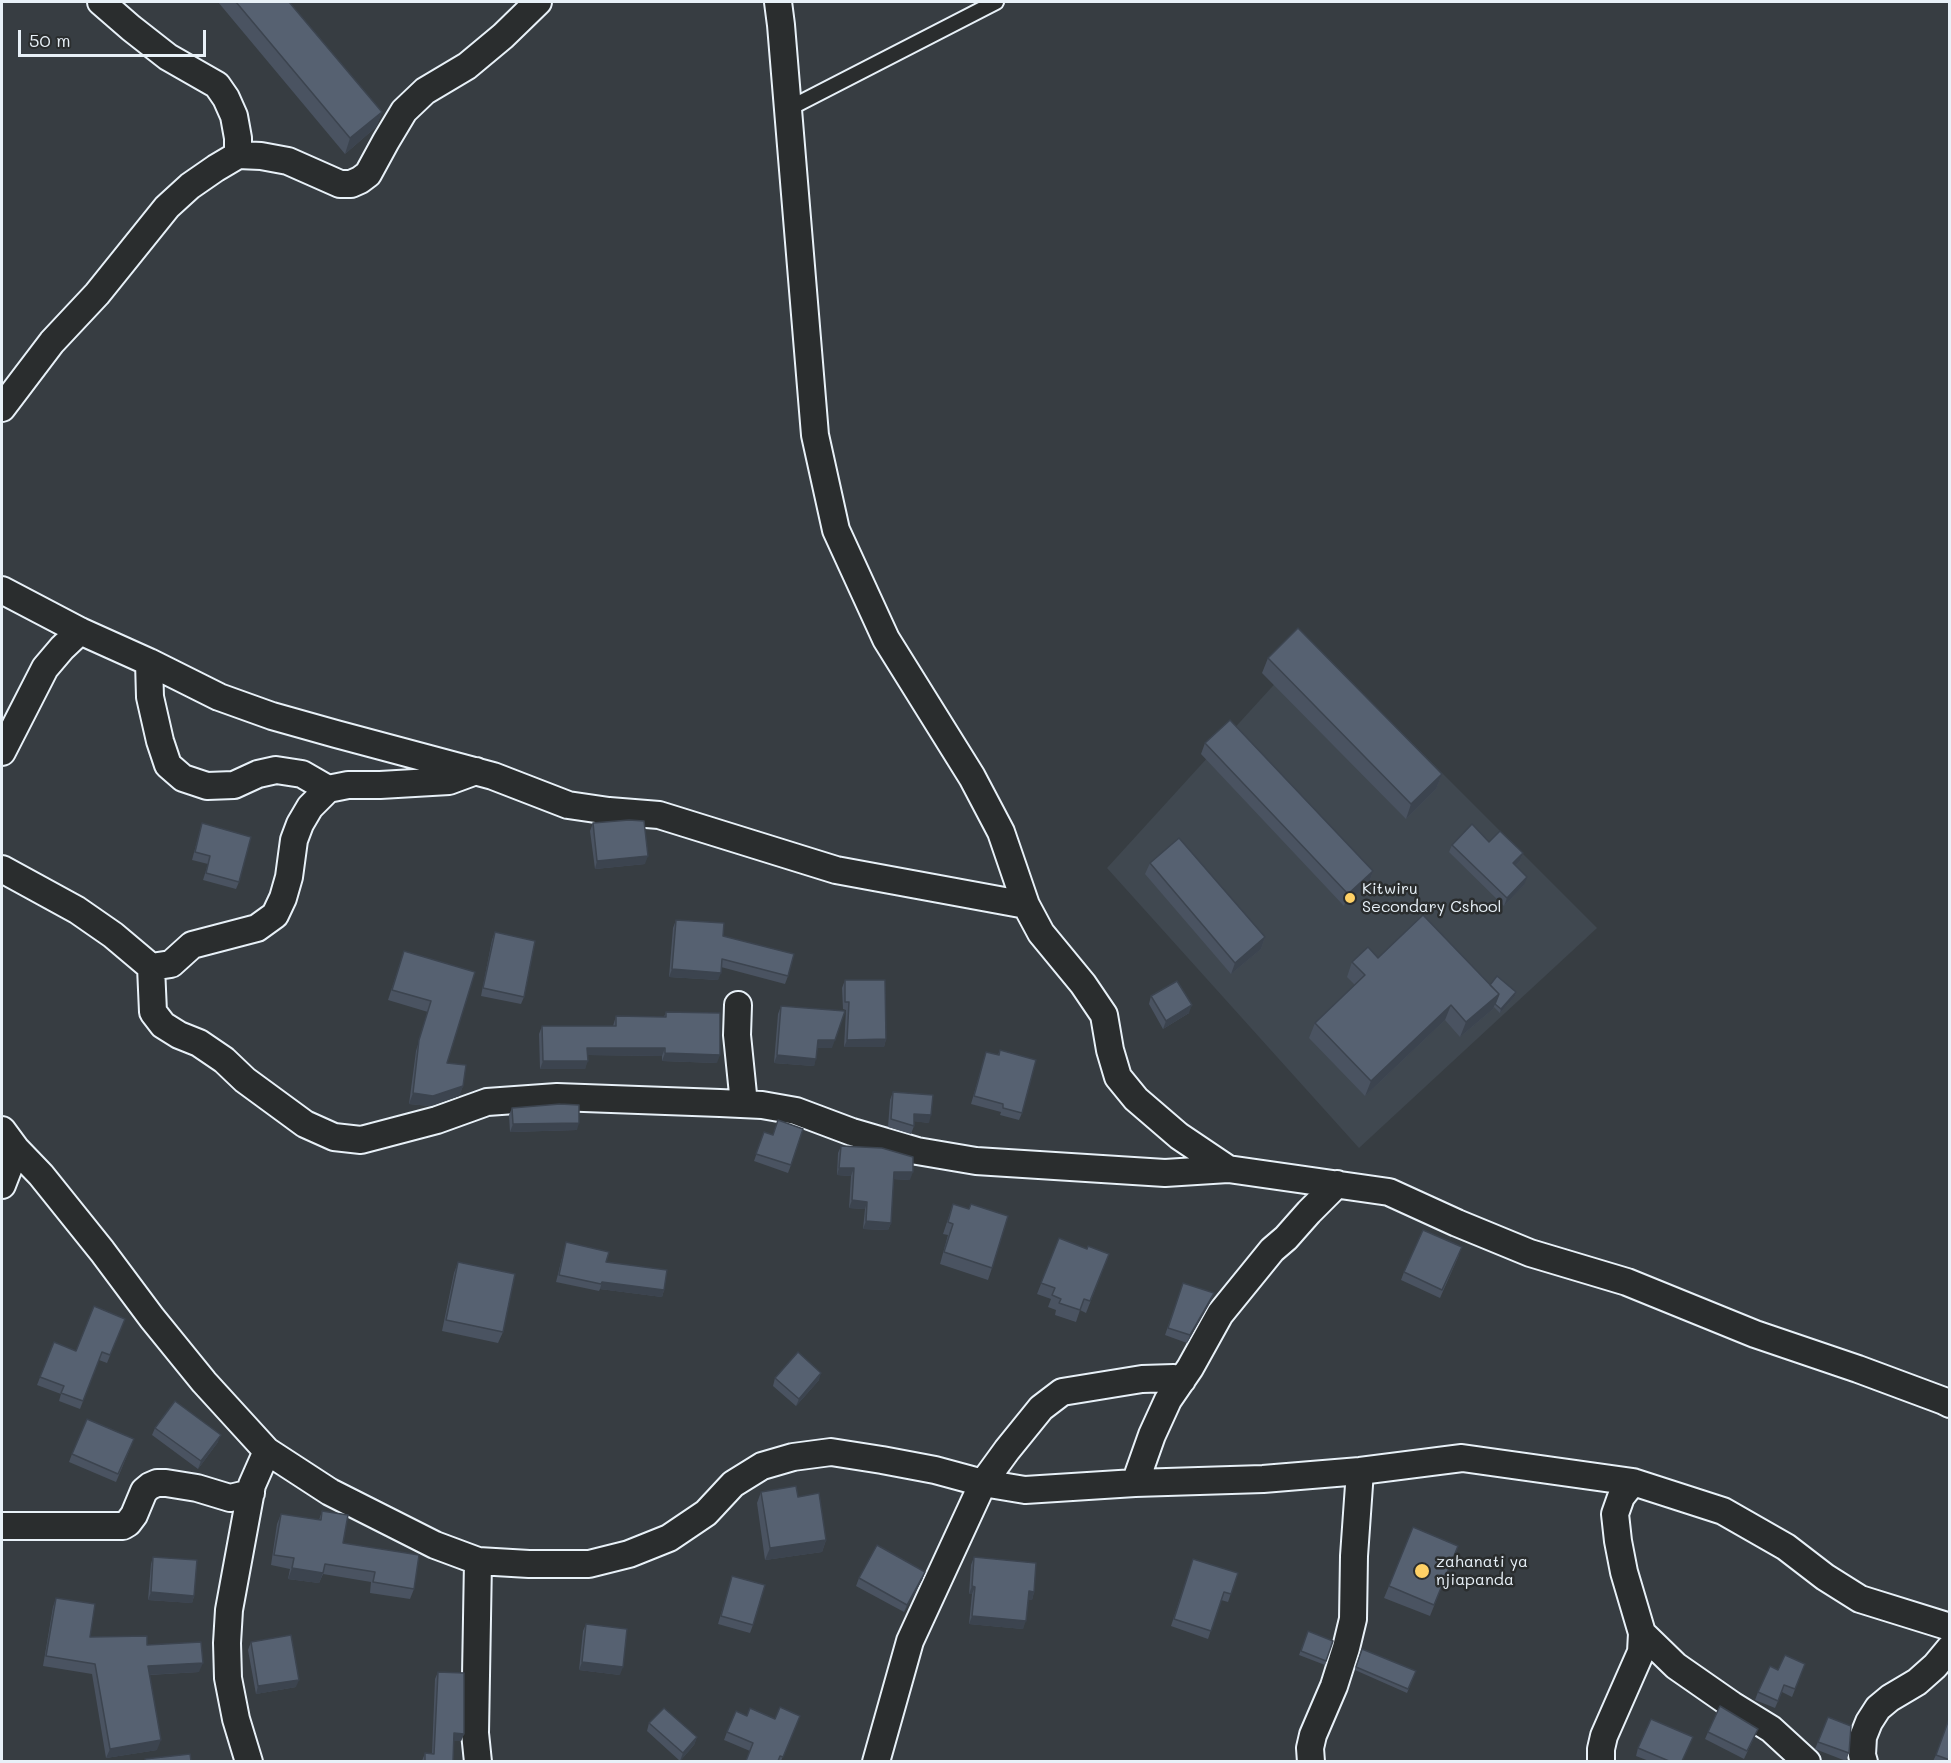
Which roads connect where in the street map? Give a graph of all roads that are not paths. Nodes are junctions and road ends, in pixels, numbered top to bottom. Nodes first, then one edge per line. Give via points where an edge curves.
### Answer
1 (101, 2) edge
2 (538, 2) edge
3 (778, 2) edge
4 (996, 2) edge
5 (788, 109) junction
6 (238, 155) junction
7 (2, 408) edge
8 (2, 590) edge
9 (80, 631) junction
10 (149, 662) junction
11 (2, 752) edge
12 (476, 771) junction
13 (328, 789) junction
14 (2, 869) edge
15 (1026, 905) junction
16 (151, 967) junction
17 (738, 1005) dead end
18 (744, 1104) junction
19 (9, 1139) edge
20 (1228, 1169) junction
21 (1337, 1184) junction
22 (2, 1185) edge
23 (1182, 1380) junction
24 (1948, 1402) edge
25 (267, 1451) junction
26 (1360, 1471) junction
27 (1633, 1482) junction
28 (983, 1483) junction
29 (1136, 1483) junction
30 (251, 1492) junction
31 (2, 1526) edge
32 (478, 1561) junction
33 (1950, 1627) edge
34 (1642, 1633) junction
35 (1950, 1648) edge
36 (249, 1761) edge
37 (478, 1761) edge
38 (876, 1761) edge
39 (1311, 1761) edge
40 (1601, 1761) edge
41 (1807, 1761) edge
42 (1864, 1761) edge

1 - 6 street via 168,57 218,85 234,116
2 - 6 street via 468,66 425,91 404,111 368,174 360,180 340,184 288,161
3 - 5 street
4 - 5 lane
5 - 15 street via 816,435 836,530 886,639 982,795
6 - 7 street via 190,186 167,207 97,294 52,342
8 - 9 street
9 - 10 street
9 - 11 street via 45,668
10 - 12 street via 219,697 272,716
10 - 13 street via 150,697 160,741 168,765 183,778 207,786 234,785 276,770 302,774
12 - 13 street via 449,781
12 - 15 street via 568,805 659,815 836,870
13 - 16 street via 300,824 289,878 275,915 257,928 192,945 171,964
14 - 16 street via 77,910
15 - 20 street via 1041,933 1104,1015 1118,1077 1136,1099 1179,1136
16 - 18 street via 153,1012 163,1025 224,1060 305,1124 334,1137 362,1140 487,1102 566,1097
17 - 18 street
18 - 20 street via 796,1111 917,1152 976,1161 1165,1173
19 - 22 street
19 - 25 street via 196,1373
20 - 21 street
21 - 23 street via 1272,1250 1220,1314
21 - 24 street via 1389,1192 1530,1253 1627,1282 1755,1334
23 - 28 street via 1142,1379 1062,1392 1041,1408
23 - 29 street via 1162,1413
25 - 30 street
25 - 32 street via 368,1512
26 - 27 street via 1462,1458
26 - 29 street
26 - 39 street via 1353,1619 1334,1686 1313,1735
27 - 33 street via 1723,1511 1860,1599
27 - 34 street via 1621,1497 1615,1514 1624,1572
28 - 29 street via 1025,1490
28 - 32 street via 935,1470 831,1452 793,1457 762,1466 733,1484 706,1514 669,1538 629,1554 589,1564
28 - 38 street via 910,1641
30 - 31 street via 230,1498 197,1488 157,1483 144,1491 134,1515 123,1526
30 - 36 street via 229,1610 227,1643 228,1678
32 - 37 street
34 - 40 street via 1641,1652 1604,1736
34 - 41 street via 1676,1666 1771,1729
35 - 42 street via 1917,1682 1878,1708 1863,1737

